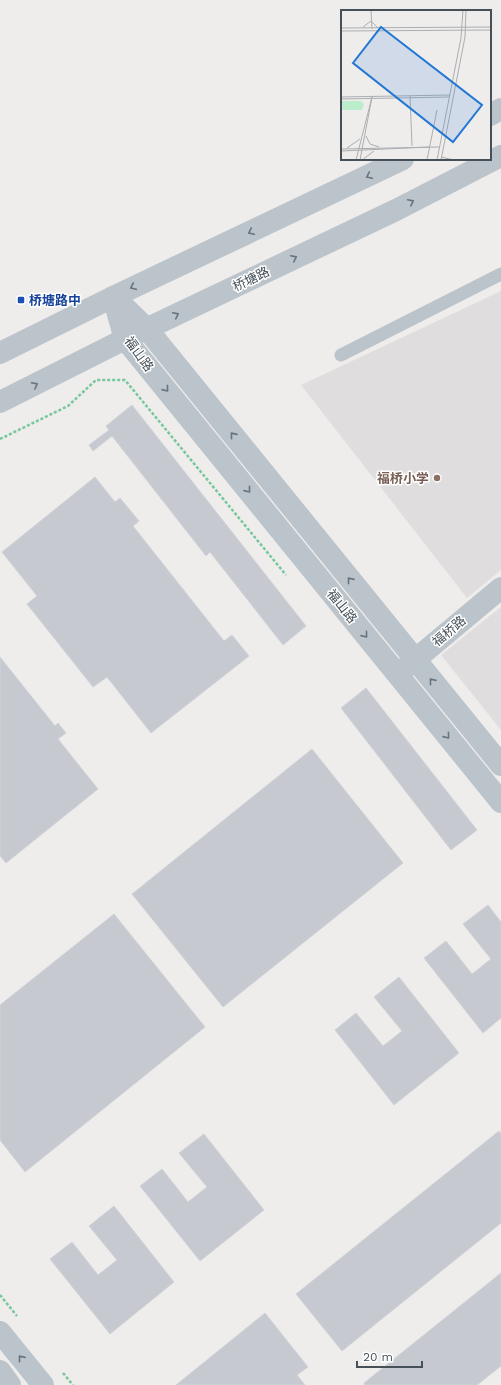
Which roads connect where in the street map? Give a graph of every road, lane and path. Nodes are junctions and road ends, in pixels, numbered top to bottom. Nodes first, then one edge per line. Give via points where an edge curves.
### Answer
1 (501, 109) edge
2 (491, 114) edge
3 (501, 156) edge
4 (402, 160) edge
5 (501, 274) edge
6 (113, 296) junction
7 (147, 329) junction
8 (125, 339) junction
9 (0, 353) edge
10 (341, 355) dead end
11 (0, 402) edge
12 (0, 439) edge
13 (287, 577) dead end
14 (501, 588) edge
15 (415, 659) junction
16 (398, 674) junction
17 (501, 765) edge
18 (501, 802) edge
19 (0, 1332) edge
20 (0, 1372) edge
21 (10, 1385) edge
22 (43, 1385) edge

1 - 2 street
7 -> 3 street, 桥塘路 via 396,210
4 -> 6 street
5 - 10 lane
6 - 7 street, 福山路
6 - 8 street, 福山路
6 - 9 street
7 - 8 street, 桥塘路
15 -> 7 street, 福山路
11 -> 8 street, 桥塘路
8 -> 16 street, 福山路
12 - 13 path via 68,406 96,380 125,380
14 - 15 street, 福桥路
15 - 16 street, 福桥路
17 -> 15 street, 福山路
16 -> 18 street, 福山路
22 -> 19 street
20 - 21 street

